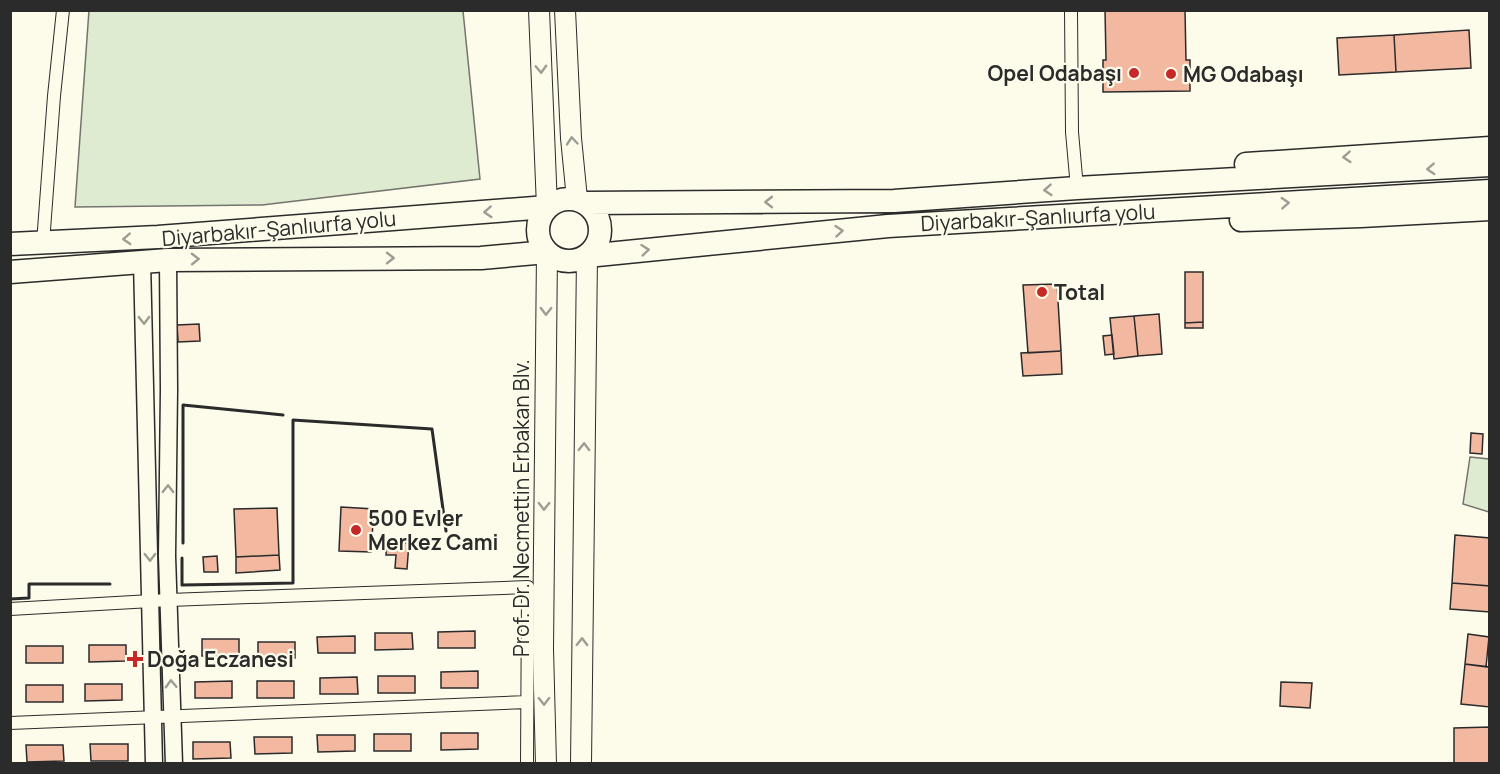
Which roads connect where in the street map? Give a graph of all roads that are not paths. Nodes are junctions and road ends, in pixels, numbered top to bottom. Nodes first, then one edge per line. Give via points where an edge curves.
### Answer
1 (63, 10) edge
2 (539, 10) edge
3 (565, 10) edge
4 (1071, 10) edge
5 (1490, 148) edge
6 (1490, 165) edge
7 (1077, 188) junction
8 (1490, 191) edge
9 (582, 201) junction
10 (547, 207) junction
11 (1490, 209) edge
12 (1120, 212) junction
13 (43, 243) junction
14 (10, 244) edge
15 (547, 252) junction
16 (587, 256) junction
17 (168, 260) junction
18 (142, 261) junction
19 (10, 272) edge
20 (169, 600) junction
21 (151, 601) junction
22 (10, 609) edge
23 (527, 702) junction
24 (172, 716) junction
25 (153, 717) junction
26 (10, 723) edge
27 (154, 764) edge
28 (174, 764) edge
29 (527, 764) edge
30 (546, 764) edge
31 (581, 764) edge

1 - 13 street
2 -> 10 main road
9 -> 3 main road via 571,138
4 - 7 street via 1072,132
5 -> 7 highway via 1244,164
6 -> 7 highway, Diyarbakır-Şanlıurfa yolu
7 -> 9 highway, Diyarbakır-Şanlıurfa yolu via 894,201
12 -> 8 highway, Diyarbakır-Şanlıurfa yolu
9 - 10 highway via 561,199
9 - 16 highway via 598,216 600,234
10 -> 13 highway, Diyarbakır-Şanlıurfa yolu
10 - 15 highway via 538,225 538,235
11 - 12 highway via 1172,222
16 -> 12 highway, Diyarbakır-Şanlıurfa yolu via 888,226
13 - 14 highway, Diyarbakır-Şanlıurfa yolu
15 - 16 highway via 566,261
17 -> 15 highway, Diyarbakır-Şanlıurfa yolu via 481,258
15 -> 30 main road, Prof. Dr. Necmettin Erbakan Blv. via 543,649
31 -> 16 main road
17 - 18 highway, Diyarbakır-Şanlıurfa yolu
20 -> 17 street
18 - 19 highway, Diyarbakır-Şanlıurfa yolu
18 -> 21 street
20 - 21 street
20 - 23 street via 528,587
24 -> 20 street
21 - 22 street
21 - 25 street
23 - 24 street
23 - 29 street
24 - 25 street
24 - 28 street
25 - 26 street
25 - 27 street

